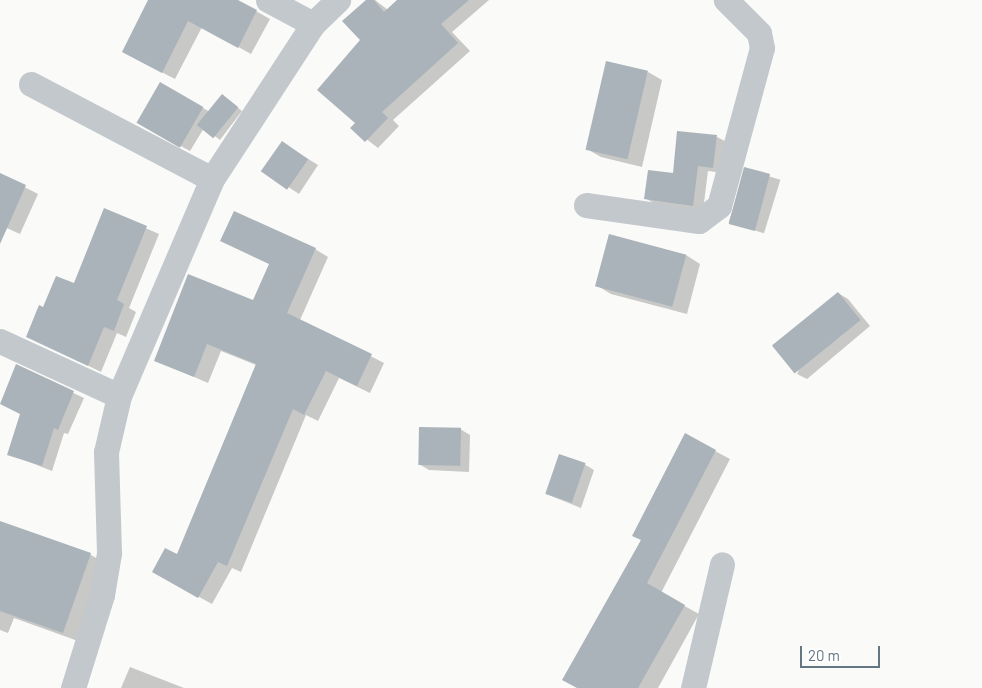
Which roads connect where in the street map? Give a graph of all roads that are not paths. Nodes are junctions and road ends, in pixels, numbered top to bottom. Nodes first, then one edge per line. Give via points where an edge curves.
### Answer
1 (268, 0) edge
2 (338, 0) edge
3 (726, 0) edge
4 (312, 24) junction
5 (31, 84) dead end
6 (212, 180) junction
7 (586, 205) dead end
8 (0, 341) edge
9 (119, 396) junction
10 (722, 564) dead end
11 (701, 656) junction
12 (73, 688) edge
13 (693, 688) edge
14 (711, 688) edge

1 - 4 street
2 - 4 street
3 - 7 street via 759,33 762,48 719,206 699,221
4 - 6 street
5 - 6 street
6 - 9 street
8 - 9 street
9 - 12 street via 106,452 110,553 102,595
10 - 11 street
11 - 13 street
11 - 14 street

